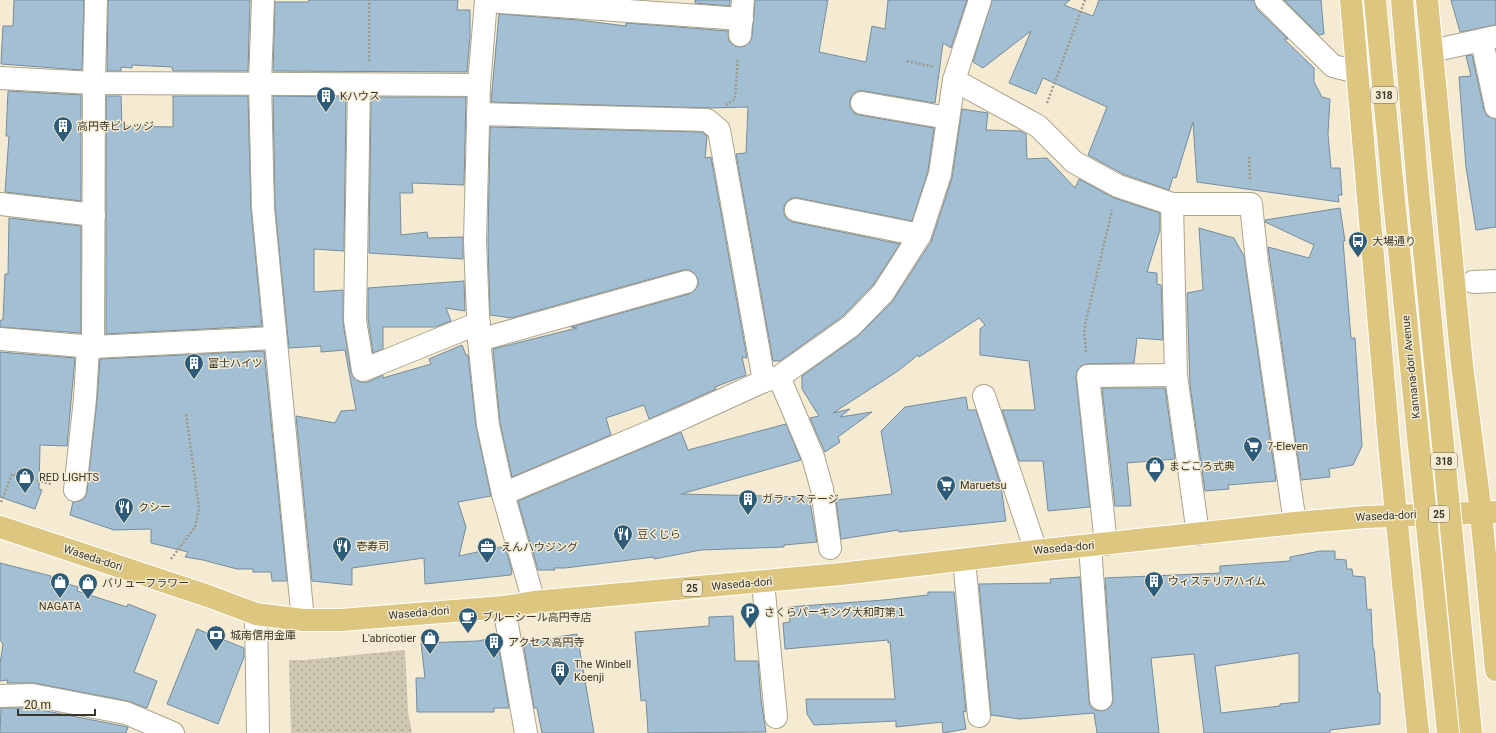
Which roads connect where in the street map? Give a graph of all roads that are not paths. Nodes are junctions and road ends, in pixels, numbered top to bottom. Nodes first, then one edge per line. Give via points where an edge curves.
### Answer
1 (96, 0) edge
2 (262, 0) edge
3 (980, 0) edge
4 (1266, 0) edge
5 (1351, 0) edge
6 (1375, 0) edge
7 (1402, 0) edge
8 (1427, 0) edge
9 (486, 1) edge
10 (742, 18) edge
11 (1489, 39) edge
12 (1432, 51) junction
13 (1357, 72) junction
14 (0, 78) edge
15 (954, 80) junction
16 (94, 83) junction
17 (260, 83) junction
18 (364, 84) junction
19 (479, 85) junction
20 (862, 103) dead end
21 (1496, 107) edge
22 (478, 114) junction
23 (948, 118) junction
24 (0, 204) edge
25 (1172, 204) junction
26 (796, 210) dead end
27 (94, 215) junction
28 (920, 235) junction
29 (1496, 281) edge
30 (686, 282) dead end
31 (1473, 282) dead end
32 (479, 332) junction
33 (274, 338) junction
34 (0, 339) edge
35 (90, 347) junction
36 (1176, 375) junction
37 (771, 379) junction
38 (984, 396) dead end
39 (75, 490) road end
40 (503, 494) junction
41 (1489, 513) edge
42 (1397, 516) junction
43 (1295, 523) junction
44 (0, 527) edge
45 (1198, 534) junction
46 (1098, 545) junction
47 (830, 548) dead end
48 (1036, 551) junction
49 (964, 560) junction
50 (763, 582) junction
51 (534, 602) junction
52 (504, 607) junction
53 (256, 614) junction
54 (302, 620) junction
55 (1496, 670) edge
56 (0, 696) edge
57 (1101, 699) dead end
58 (979, 716) dead end
59 (776, 717) dead end
60 (173, 733) edge
61 (258, 733) edge
62 (526, 733) edge
63 (1418, 733) edge
64 (1448, 733) edge
65 (1471, 733) edge

1 - 16 street
2 - 17 street
3 - 15 street
4 - 13 street via 1333,66
5 - 13 main road
6 - 64 main road, Kannana-dori Avenue / 318, bridge
7 - 65 main road, 318, bridge
8 - 12 main road
9 - 10 street
9 - 19 street
11 - 12 street
11 - 21 street
12 - 41 main road via 1462,364
13 - 42 main road
14 - 16 street
15 - 23 street
15 - 25 street via 1038,126 1074,162 1118,186
16 - 17 street
16 - 27 street
17 - 18 street
17 - 33 street via 263,208
18 - 19 street
18 - 32 street via 355,320 363,370
19 - 22 street
20 - 23 street
22 - 32 street via 475,241
22 - 37 street via 707,120 719,130
23 - 28 street via 940,174
24 - 27 street
25 - 36 street
25 - 43 street via 1251,204
26 - 28 street
27 - 35 street
28 - 37 street via 883,293 851,326
29 - 31 street
30 - 32 street via 574,315
32 - 40 street via 488,425
33 - 35 street
33 - 54 street
34 - 35 street
35 - 39 street
36 - 45 street
36 - 46 street via 1088,376
37 - 40 street
37 - 47 street via 815,464 822,489
38 - 48 street
40 - 51 street
41 - 42 main road, Waseda-dori / 25
41 - 55 main road
42 - 43 main road, Waseda-dori / 25 via 1365,516
42 - 63 main road
43 - 45 main road, Waseda-dori / 25
44 - 53 main road, Waseda-dori / 25
45 - 46 main road, Waseda-dori / 25
46 - 48 main road, Waseda-dori / 25
46 - 57 street
48 - 49 main road, Waseda-dori / 25
49 - 50 main road, Waseda-dori / 25
49 - 58 street
50 - 51 main road, Waseda-dori / 25
50 - 59 street
51 - 52 main road, Waseda-dori / 25
52 - 54 main road, Waseda-dori / 25 via 341,620
52 - 62 street
53 - 54 main road, Waseda-dori / 25
53 - 61 street
56 - 60 street via 32,695 126,713

